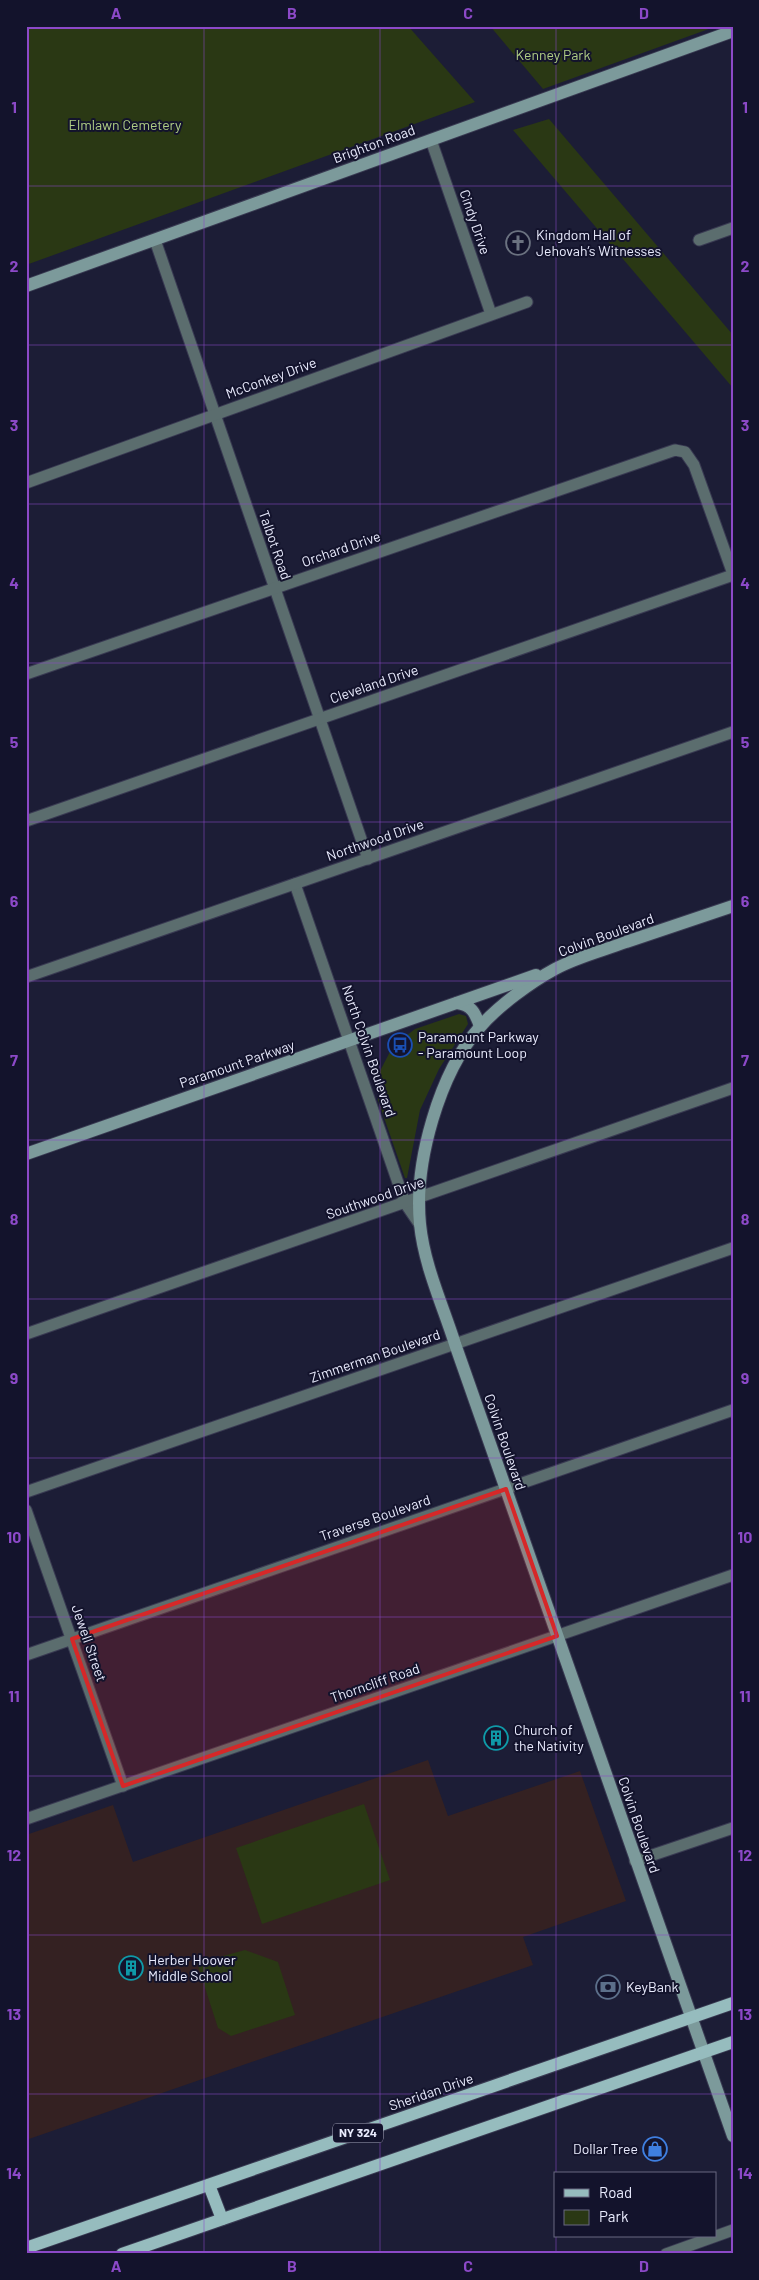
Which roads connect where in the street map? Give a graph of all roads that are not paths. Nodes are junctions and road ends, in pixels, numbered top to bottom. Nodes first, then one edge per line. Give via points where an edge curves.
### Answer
1 (733, 31) edge
2 (431, 140) junction
3 (733, 228) edge
4 (155, 240) junction
5 (699, 240) dead end
6 (26, 286) edge
7 (526, 302) dead end
8 (492, 314) junction
9 (215, 414) junction
10 (26, 483) edge
11 (733, 575) edge
12 (274, 588) junction
13 (26, 674) edge
14 (318, 719) junction
15 (733, 732) edge
16 (26, 821) edge
17 (368, 859) junction
18 (295, 884) junction
19 (733, 906) edge
20 (558, 968) junction
21 (26, 977) edge
22 (457, 1003) junction
23 (480, 1026) junction
24 (349, 1041) junction
25 (733, 1088) edge
26 (26, 1154) edge
27 (419, 1198) junction
28 (406, 1203) junction
29 (420, 1225) junction
30 (733, 1248) edge
31 (26, 1334) edge
32 (455, 1344) junction
33 (733, 1410) edge
34 (506, 1489) junction
35 (26, 1492) edge
36 (26, 1510) edge
37 (733, 1575) edge
38 (557, 1636) junction
39 (72, 1639) junction
40 (26, 1655) edge
41 (123, 1786) junction
42 (26, 1819) edge
43 (733, 1828) edge
44 (635, 1861) junction
45 (733, 2003) edge
46 (690, 2018) junction
47 (733, 2042) edge
48 (703, 2053) junction
49 (733, 2136) edge
50 (209, 2184) junction
51 (222, 2219) junction
52 (733, 2230) edge
53 (716, 2236) edge
54 (711, 2238) edge
55 (26, 2248) edge
56 (122, 2254) edge
57 (666, 2254) edge

1 - 2 street, Brighton Road
2 - 4 street, Brighton Road
2 - 8 street, Cindy Drive
3 - 5 street
4 - 6 street, Brighton Road
4 - 9 street, Talbot Road
7 - 8 street, McConkey Drive
8 - 9 street, McConkey Drive
9 - 10 street, McConkey Drive
9 - 12 street, Talbot Road
11 - 12 street, Orchard Drive via 690,457 679,449
11 - 14 street, Cleveland Drive
12 - 13 street, Orchard Drive
12 - 14 street, Talbot Road
14 - 16 street, Cleveland Drive
14 - 17 street, Talbot Road
15 - 17 street, Northwood Drive
17 - 18 street, Northwood Drive
18 - 21 street, Northwood Drive
18 - 24 street, North Colvin Boulevard
19 - 20 street, Colvin Boulevard
20 - 22 street, Paramount Parkway
20 - 23 street, Colvin Boulevard via 531,984
22 - 23 street via 467,1004
22 - 24 street, Paramount Parkway
23 - 27 street, Colvin Boulevard via 451,1070 423,1152
24 - 26 street, Paramount Parkway
24 - 28 street, North Colvin Boulevard
25 - 27 street, Southwood Drive
27 - 28 street, Southwood Drive
27 - 29 street, Colvin Boulevard
28 - 29 street, North Colvin Boulevard
28 - 31 street, Southwood Drive
29 - 32 street, Colvin Boulevard via 426,1257
30 - 32 street, Zimmerman Boulevard
32 - 34 street, Colvin Boulevard
32 - 35 street, Zimmerman Boulevard
33 - 34 street, Traverse Boulevard
34 - 38 street, Colvin Boulevard
34 - 39 street, Traverse Boulevard
36 - 39 street, Jewell Street
37 - 38 street, Thorncliff Road
38 - 41 street, Thorncliff Road
38 - 44 street, Colvin Boulevard
39 - 40 street, Traverse Boulevard
39 - 41 street, Jewell Street
41 - 42 street, Thorncliff Road
43 - 44 street
44 - 46 street, Colvin Boulevard
45 - 46 main road, Sheridan Drive / NY 324
46 - 48 street, Colvin Boulevard
46 - 50 main road, Sheridan Drive / NY 324
47 - 48 main road, NY 324
48 - 49 street, Colvin Boulevard
48 - 51 main road, NY 324
50 - 51 main road
50 - 55 main road, Sheridan Drive / NY 324
51 - 56 main road, NY 324
52 - 53 street
54 - 57 street

